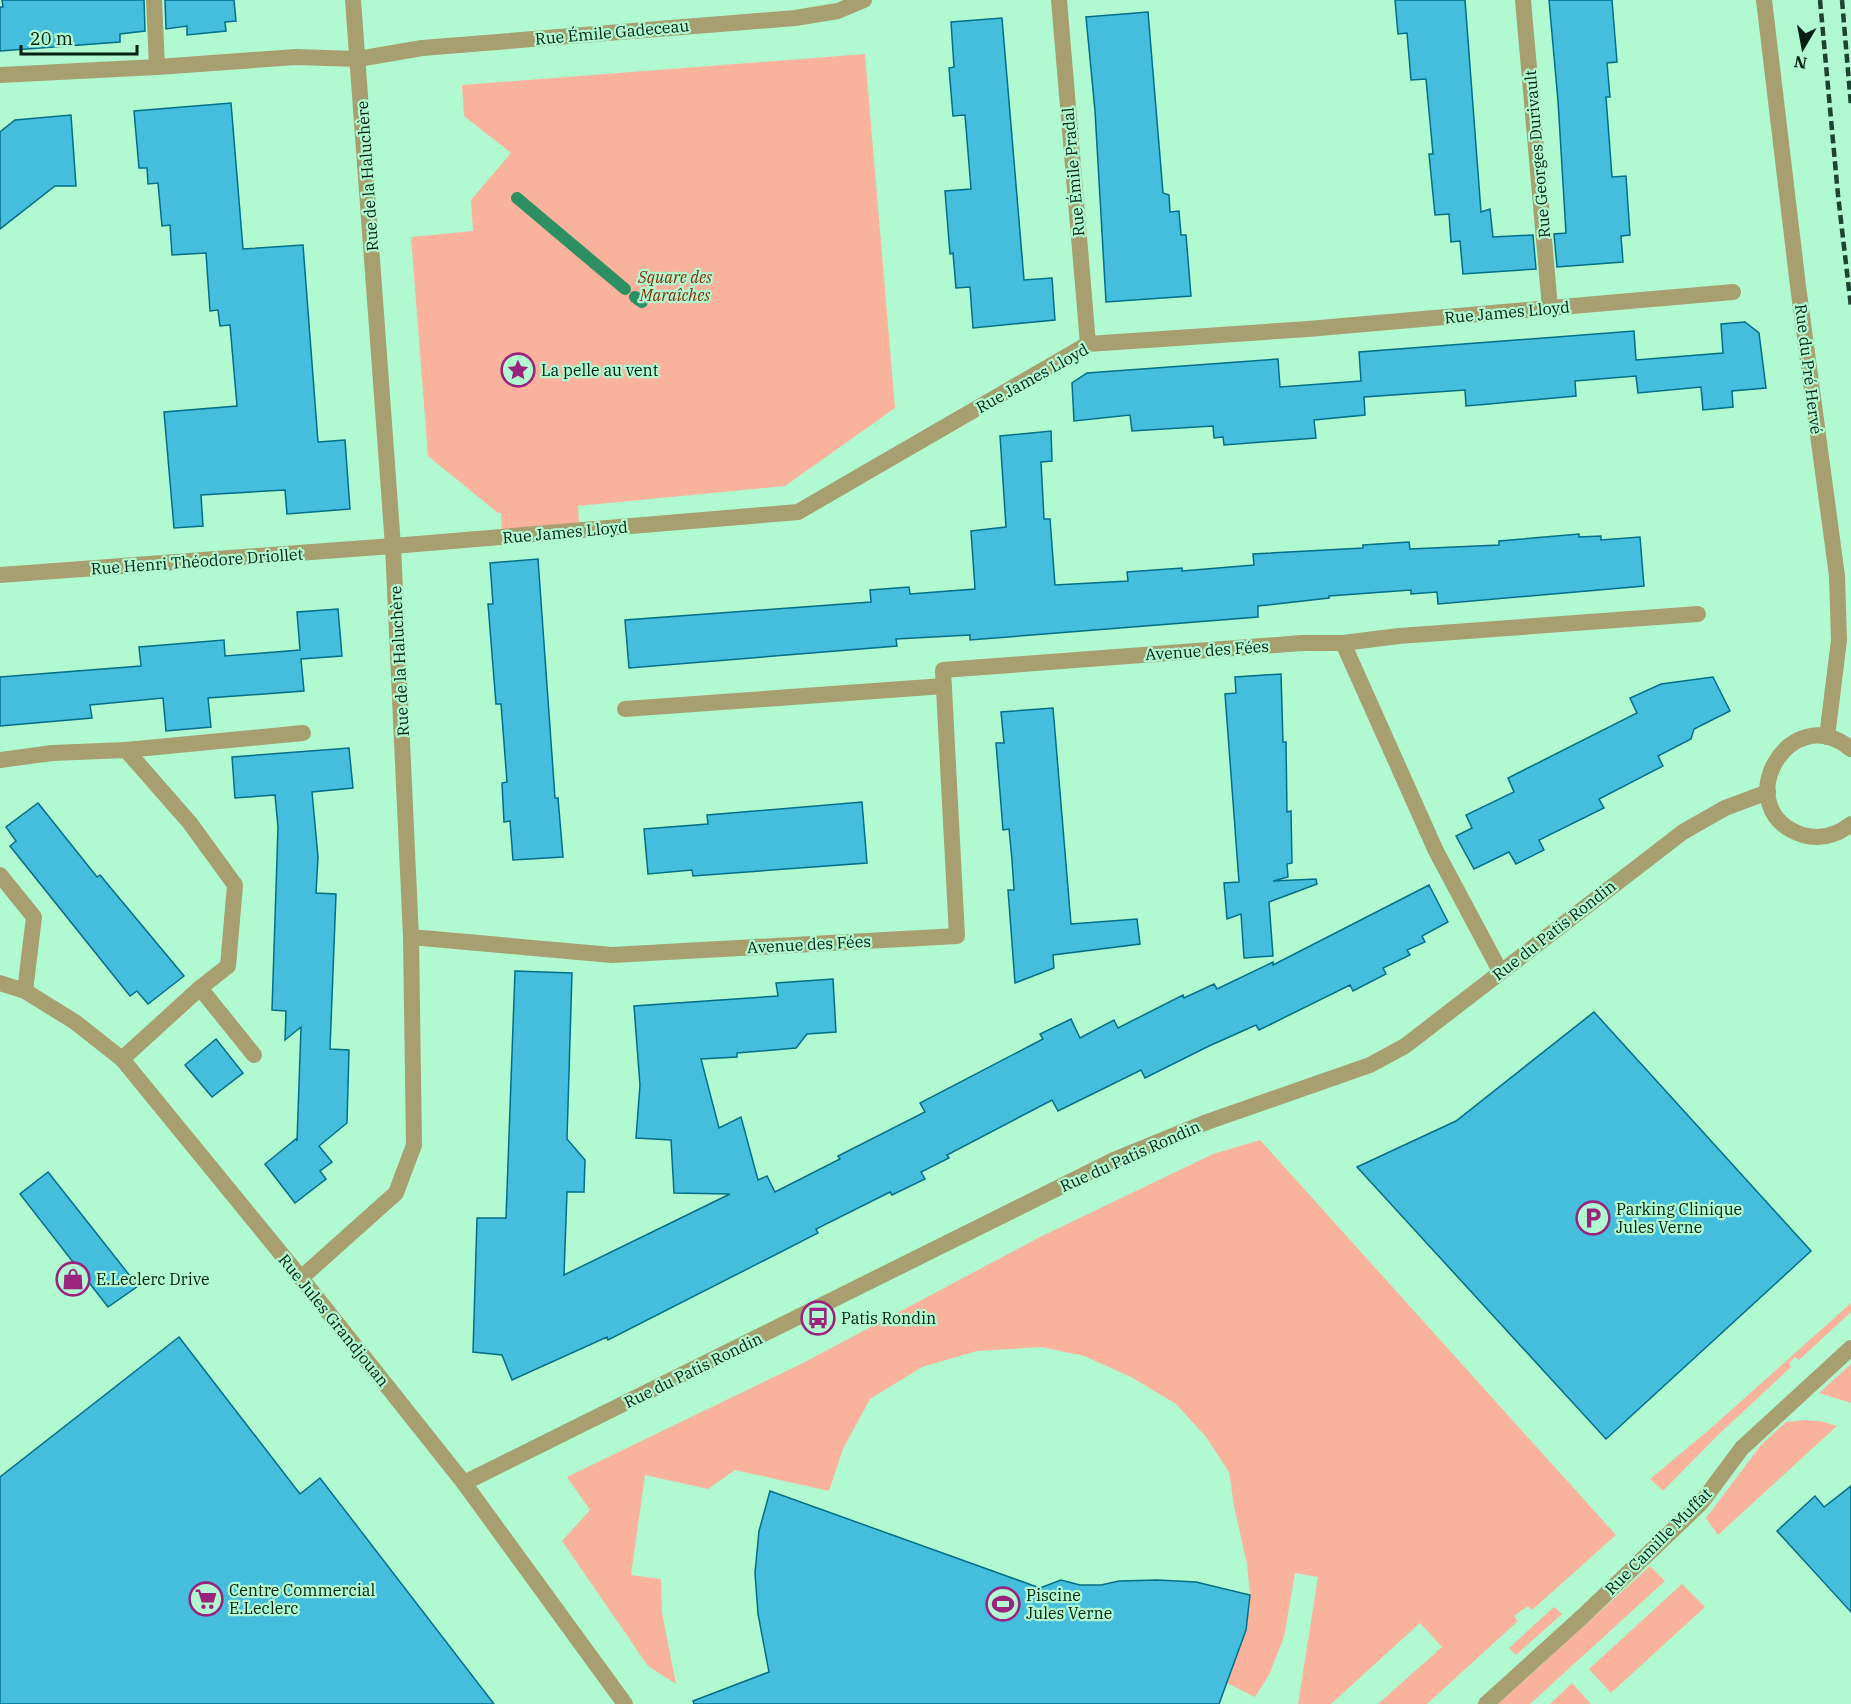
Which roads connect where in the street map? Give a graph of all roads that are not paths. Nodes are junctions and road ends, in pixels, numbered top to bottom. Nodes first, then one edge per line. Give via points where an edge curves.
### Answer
1 (154, 0) edge
2 (353, 0) edge
3 (864, 0) edge
4 (1059, 0) edge
5 (1523, 0) edge
6 (1764, 0) edge
7 (358, 59) junction
8 (157, 67) junction
9 (0, 75) edge
10 (1733, 292) dead end
11 (1550, 308) junction
12 (1088, 344) junction
13 (393, 546) junction
14 (0, 575) edge
15 (1698, 614) dead end
16 (1343, 643) junction
17 (944, 686) junction
18 (625, 709) dead end
19 (303, 733) dead end
20 (1827, 737) junction
21 (1851, 749) edge
22 (126, 750) junction
23 (0, 760) edge
24 (1768, 792) junction
25 (1851, 825) edge
26 (0, 875) edge
27 (411, 937) junction
28 (1500, 971) junction
29 (0, 982) edge
30 (200, 988) junction
31 (25, 991) junction
32 (254, 1055) dead end
33 (122, 1059) junction
34 (301, 1278) junction
35 (1851, 1348) edge
36 (464, 1483) junction
37 (625, 1704) edge
38 (1486, 1704) edge

1 - 8 street
2 - 7 street, Rue de la Haluchère
3 - 7 street, Rue Émile Gadeceau via 838,11 795,18 422,48
4 - 12 street, Rue Émile Pradal
5 - 11 street, Rue Georges Durivault
6 - 20 street, Rue du Pré Hervé via 1837,576 1839,640
7 - 8 street, Rue Émile Gadeceau via 296,57
7 - 13 street, Rue de la Haluchère
8 - 9 street, Rue Émile Gadeceau
10 - 11 street, Rue James Lloyd
11 - 12 street, Rue James Lloyd via 1308,330
12 - 13 street, Rue James Lloyd via 798,512
13 - 14 street, Rue Henri Théodore Driollet
13 - 27 street, Rue de la Haluchère
15 - 16 street, Avenue des Fées
16 - 17 street, Avenue des Fées via 943,670
16 - 28 street via 1436,851
17 - 18 street
17 - 27 street, Avenue des Fées via 957,936 612,955
19 - 22 street
20 - 21 street
20 - 24 street via 1806,737 1779,754 1769,772
22 - 23 street
22 - 30 street via 190,823 235,885 228,966
24 - 25 street via 1771,807 1780,820 1799,833 1830,836
24 - 28 street, Rue du Patis Rondin via 1725,808 1683,832
26 - 31 street via 34,917
27 - 34 street, Rue de la Haluchère via 414,1145 396,1193
28 - 36 street, Rue du Patis Rondin via 1405,1046 1370,1065 1207,1122 1114,1160
29 - 31 street, Rue Jules Grandjouan
30 - 32 street
30 - 33 street
31 - 33 street, Rue Jules Grandjouan via 75,1022
33 - 34 street, Rue Jules Grandjouan
34 - 36 street, Rue Jules Grandjouan
35 - 38 street, Rue Camille Muffat via 1742,1448 1701,1503
36 - 37 street, Rue Jules Grandjouan

